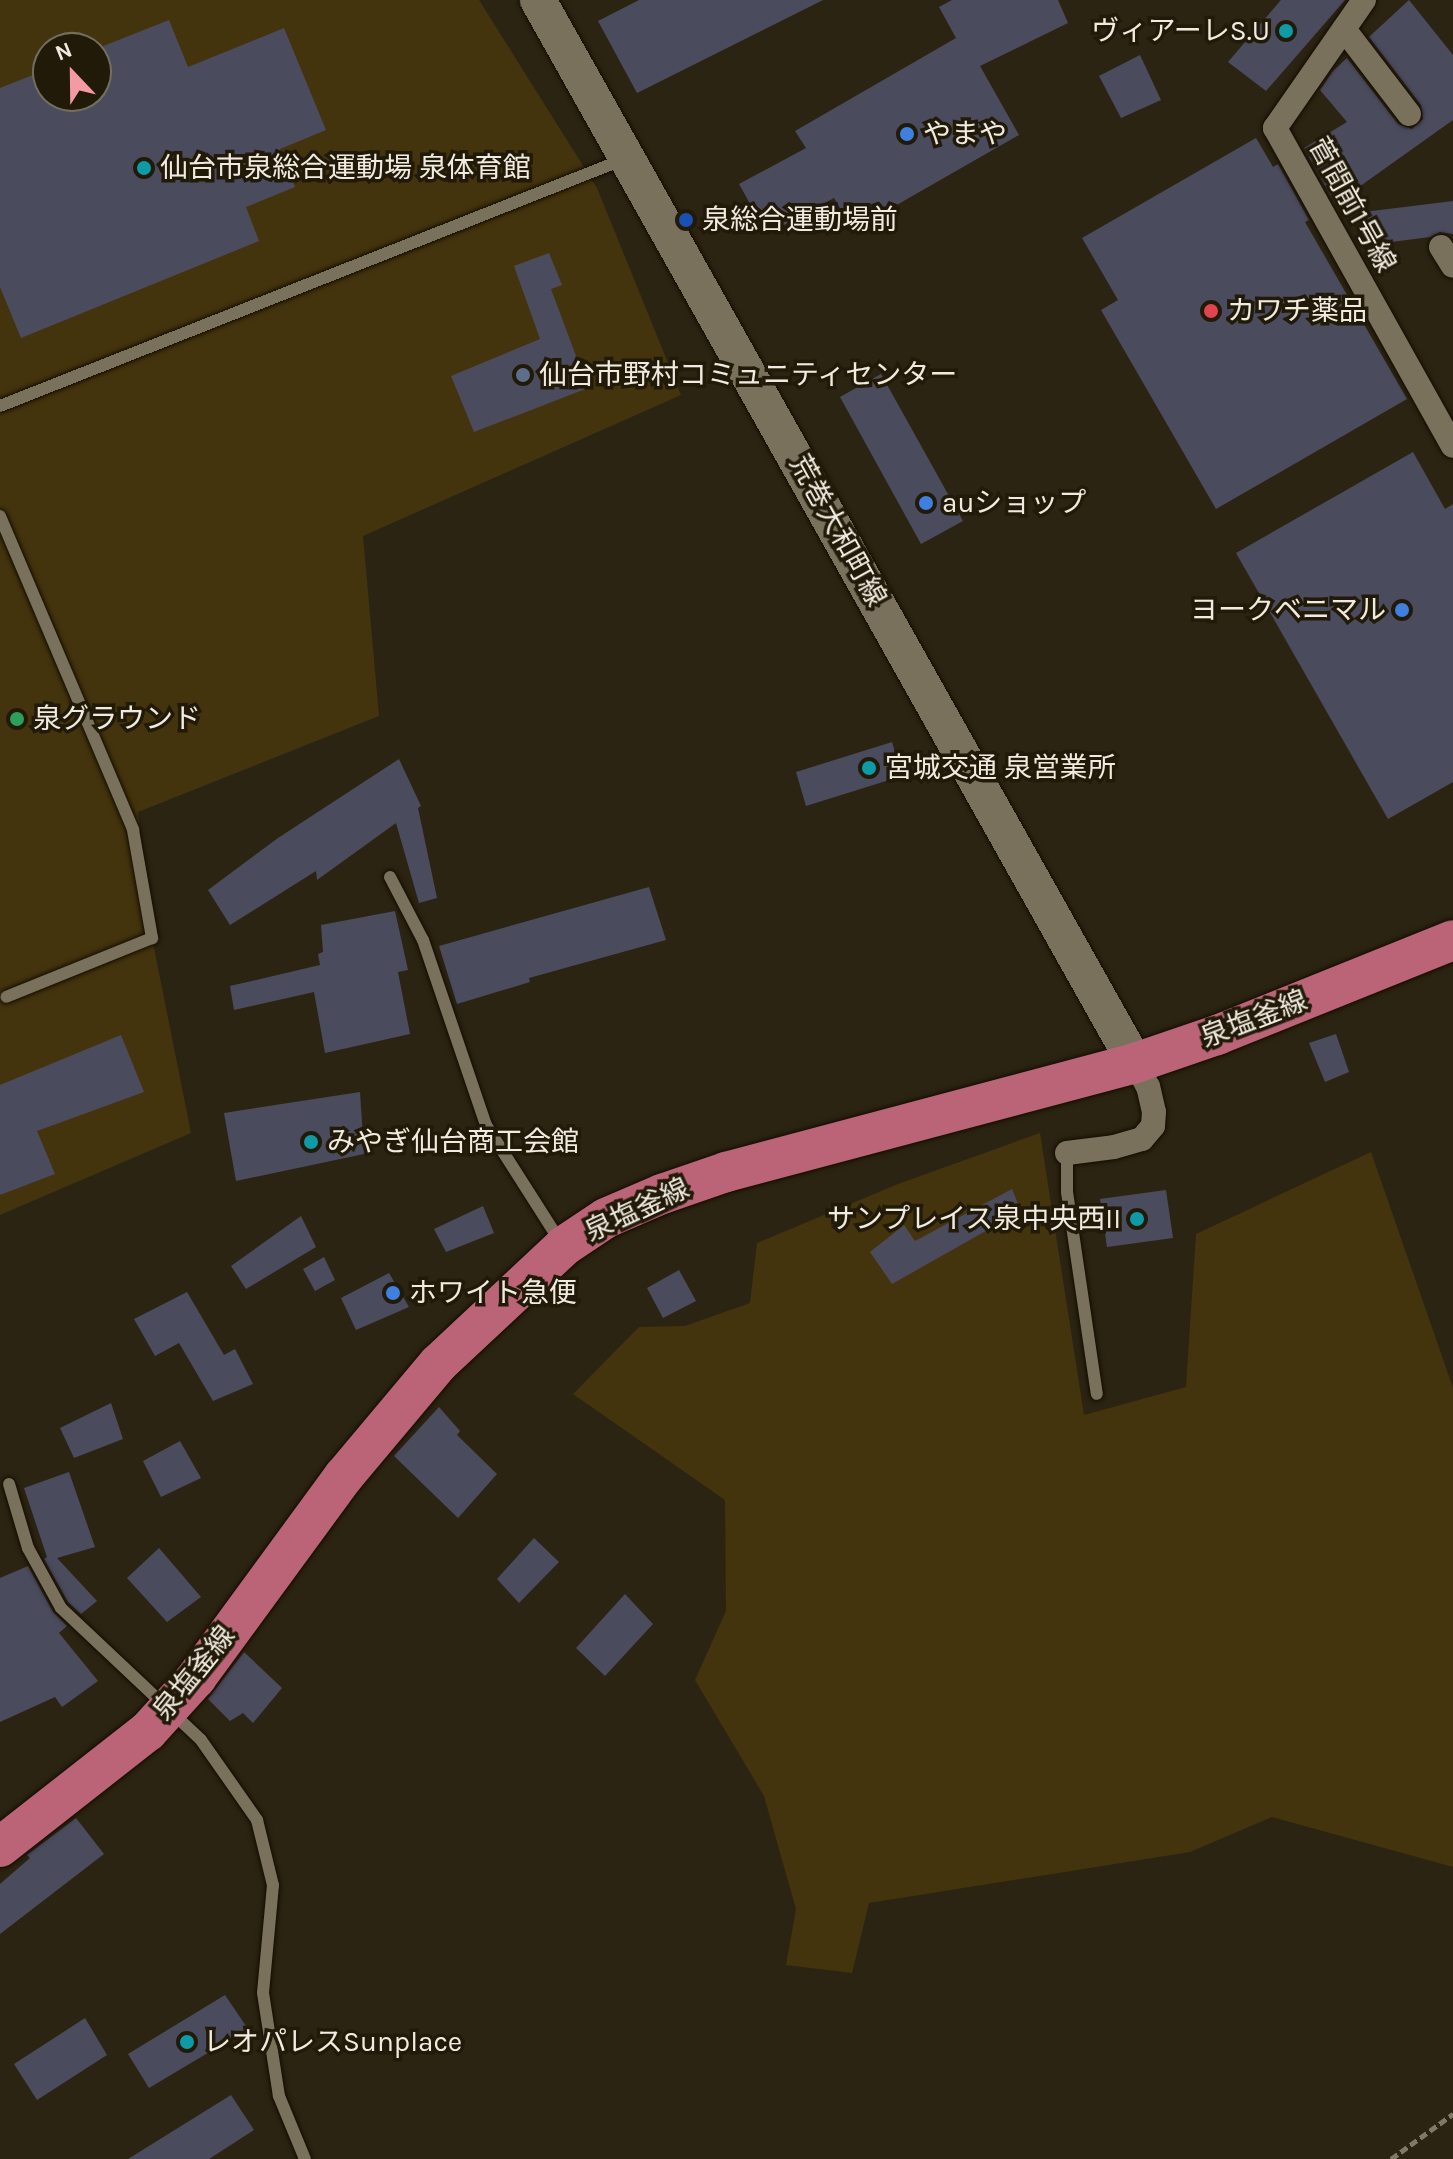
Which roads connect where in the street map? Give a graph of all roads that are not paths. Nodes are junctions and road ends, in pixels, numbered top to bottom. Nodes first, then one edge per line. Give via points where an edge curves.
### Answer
1 (538, 0) edge
2 (1364, 0) edge
3 (1344, 29) junction
4 (1409, 114) dead end
5 (626, 158) junction
6 (0, 406) edge
7 (1453, 446) edge
8 (0, 516) edge
9 (390, 877) dead end
10 (1453, 940) edge
11 (6, 997) dead end
12 (1135, 1063) junction
13 (1067, 1153) joint
14 (564, 1246) junction
15 (1097, 1394) dead end
16 (9, 1484) dead end
17 (167, 1710) junction
18 (0, 1847) edge
19 (305, 2159) edge

1 - 5 street, 荒巻大和町線
2 - 3 street, 菅間前1号線
3 - 4 street
3 - 7 street, 菅間前1号線 via 1275,128
5 - 6 lane
5 - 12 street, 荒巻大和町線
8 - 11 lane via 133,830 152,938
9 - 14 lane via 423,940 486,1125
10 - 12 main road, 泉塩釜線
12 - 13 street via 1148,1087 1153,1126 1142,1139
12 - 14 main road, 泉塩釜線 via 726,1172 606,1218
13 - 15 lane via 1067,1192
14 - 17 main road, 泉塩釜線 via 438,1364 344,1476
16 - 17 lane via 28,1548 61,1608
17 - 18 main road, 泉塩釜線 via 148,1731
17 - 19 lane via 201,1740 257,1820 273,1885 263,1993 279,2096

